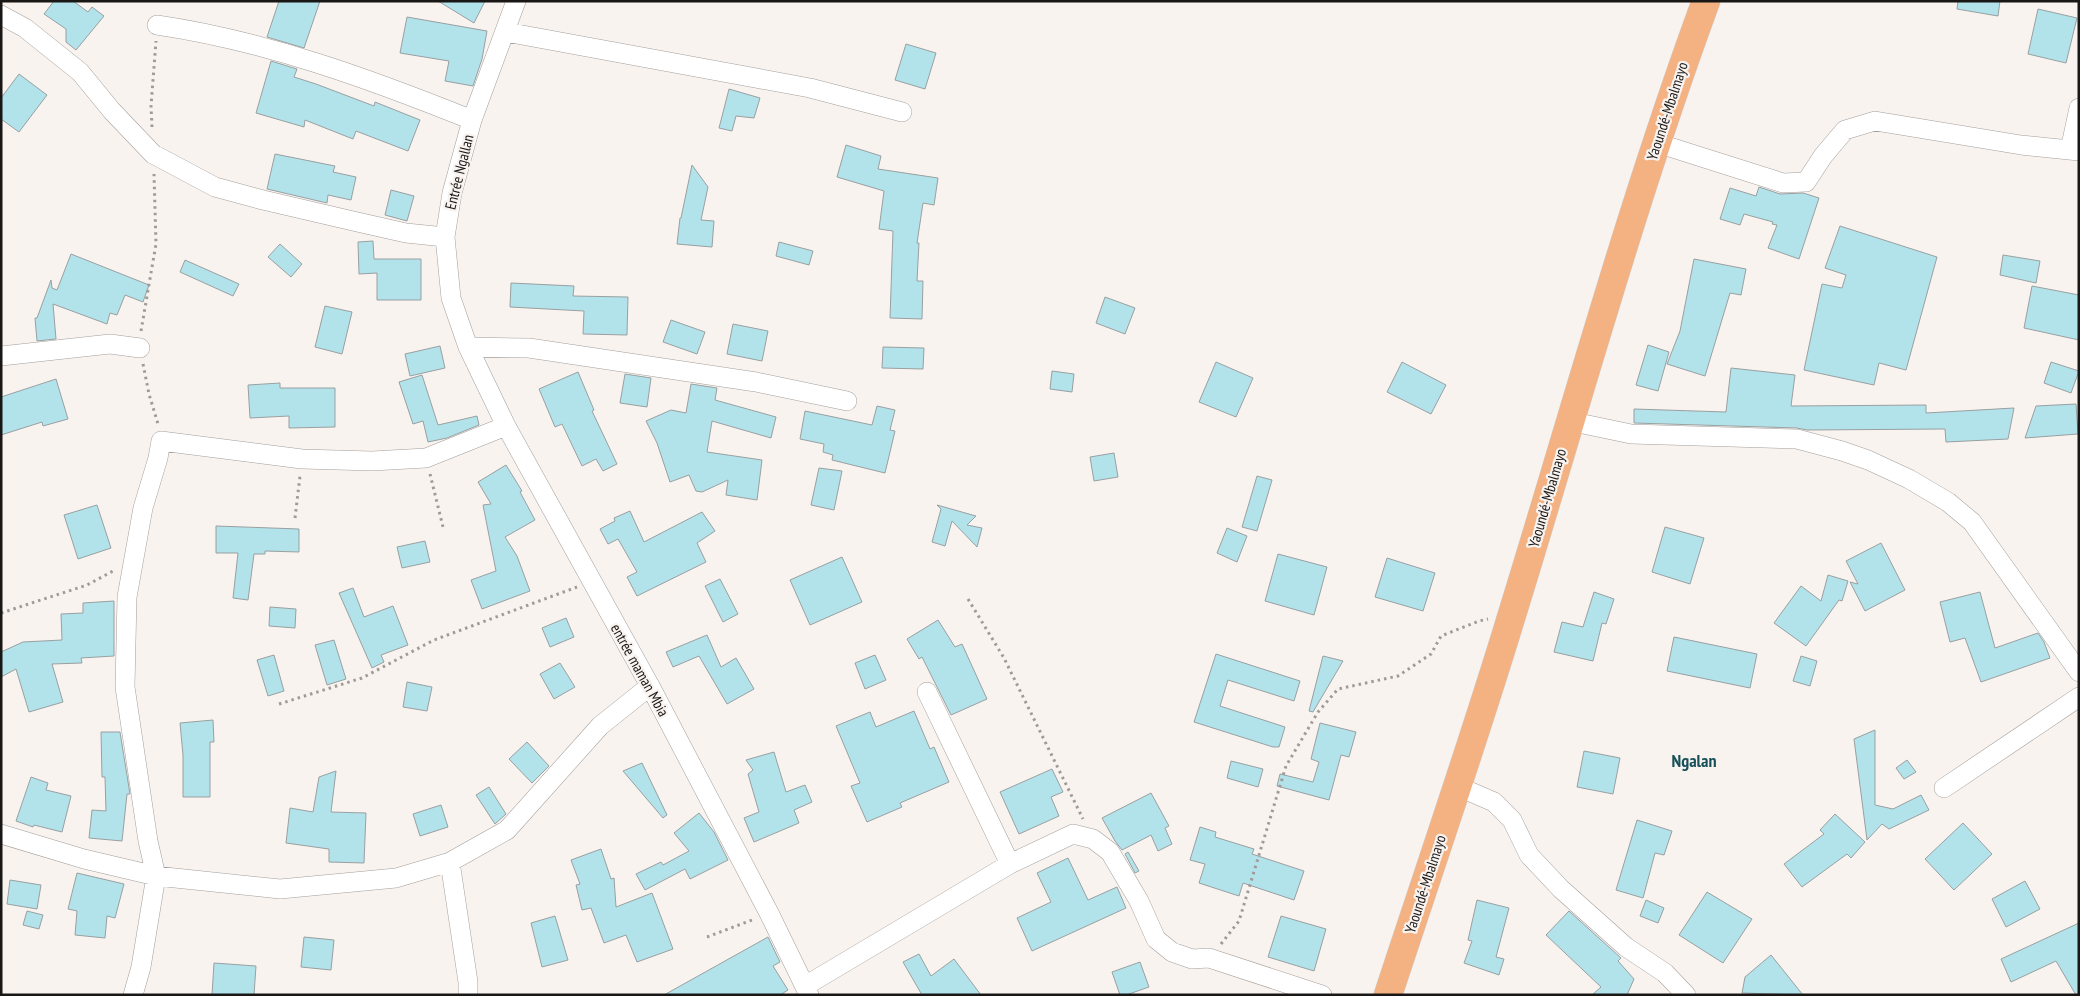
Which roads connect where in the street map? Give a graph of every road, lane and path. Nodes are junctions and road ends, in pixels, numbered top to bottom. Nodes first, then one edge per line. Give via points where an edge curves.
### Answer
1 (516, 1) edge
2 (1706, 1) edge
3 (1, 15) edge
4 (157, 25) joint
5 (506, 32) junction
6 (2079, 108) edge
7 (902, 112) dead end
8 (472, 120) junction
9 (1657, 143) junction
10 (2075, 151) edge
11 (153, 154) junction
12 (444, 237) junction
13 (468, 347) junction
14 (140, 348) junction
15 (1, 356) edge
16 (847, 401) dead end
17 (1569, 422) junction
18 (506, 426) junction
19 (161, 442) junction
20 (426, 458) junction
21 (302, 459) junction
22 (295, 518) dead end
23 (443, 527) dead end
24 (135, 559) junction
25 (592, 582) junction
26 (968, 599) dead end
27 (1, 614) edge
28 (1510, 621) junction
29 (2079, 672) edge
30 (650, 686) junction
31 (927, 692) dead end
32 (2079, 697) edge
33 (279, 704) dead end
34 (1458, 786) junction
35 (1944, 788) dead end
36 (1, 834) edge
37 (1093, 839) junction
38 (450, 862) junction
39 (1010, 864) junction
40 (156, 876) junction
41 (769, 913) junction
42 (707, 937) dead end
43 (1209, 958) junction
44 (807, 990) edge
45 (133, 995) edge
46 (468, 995) edge
47 (1322, 995) edge
48 (1388, 995) edge
49 (1686, 995) edge

1 - 5 street, Entrée Ngallan
2 - 9 highway, Yaoundé-Mbalmayo
3 - 11 street via 25,28 80,72
4 - 8 street via 267,47 402,92
4 - 11 path via 151,106
5 - 7 street via 810,88
5 - 8 street, Entrée Ngallan
6 - 10 street
8 - 12 street, Entrée Ngallan
9 - 10 street via 1783,183 1806,182 1845,130 1875,121
9 - 17 highway, Yaoundé-Mbalmayo
11 - 12 street via 215,187 253,198 406,233
11 - 14 path via 156,244
12 - 13 street, Entrée Ngallan via 451,298
13 - 16 street via 539,349 756,382
13 - 18 street, entrée maman Mbia
14 - 15 street via 110,344
14 - 19 path
17 - 28 highway, Yaoundé-Mbalmayo
17 - 29 street via 1631,434 1797,439 1868,460 1909,479 1948,502 1972,522
18 - 20 street
18 - 25 street, entrée maman Mbia
19 - 21 street
19 - 24 street via 143,508
20 - 21 street via 372,461
20 - 23 path
21 - 22 path
24 - 27 path via 87,585
24 - 40 street via 127,597 125,687
25 - 30 street, entrée maman Mbia
25 - 33 path via 434,640 362,678
26 - 37 path via 1004,658
28 - 34 highway, Yaoundé-Mbalmayo
28 - 43 path via 1499,618 1479,621 1441,636 1430,654 1398,676 1338,689 1318,712 1286,766 1239,921
30 - 38 street via 600,726 507,830
30 - 41 street, entrée maman Mbia
31 - 39 street
32 - 35 street
34 - 48 highway, Yaoundé-Mbalmayo
34 - 49 street via 1494,802 1512,820 1529,855 1561,889 1626,947 1666,972
36 - 40 street
37 - 39 street via 1073,834
37 - 43 street via 1110,852 1156,938 1172,952 1192,959
38 - 40 street via 396,878 280,889
38 - 46 street
39 - 44 street
40 - 45 street
41 - 42 path
41 - 44 street, entrée maman Mbia
43 - 47 street

